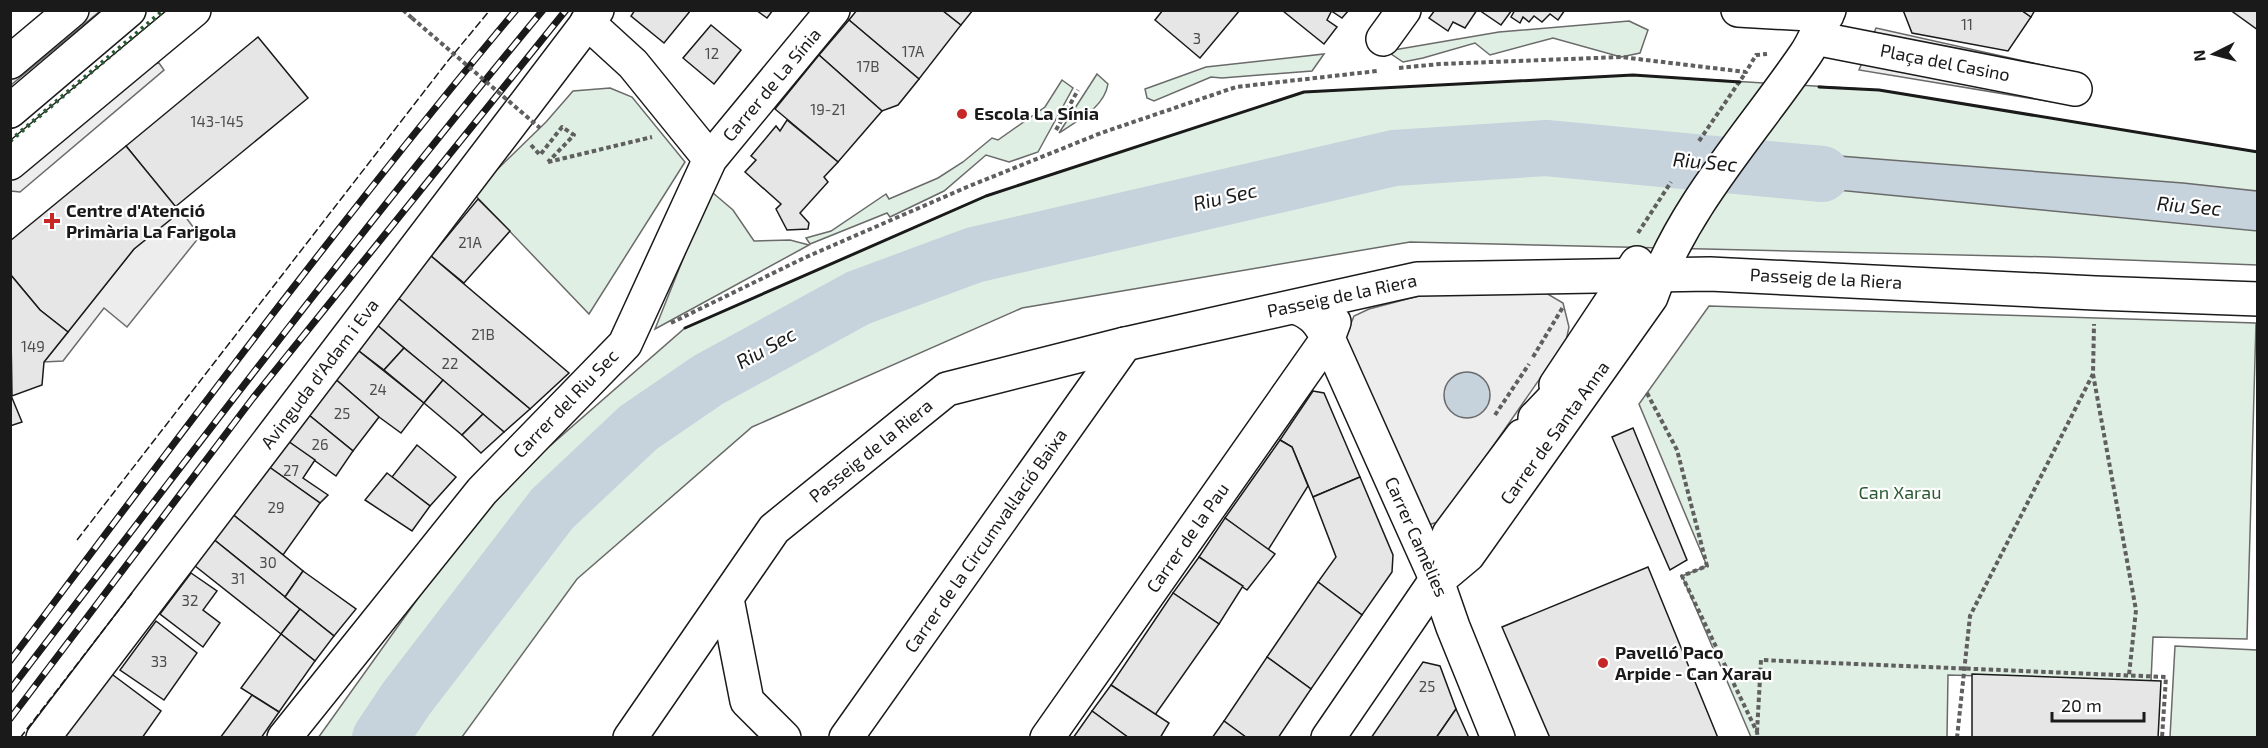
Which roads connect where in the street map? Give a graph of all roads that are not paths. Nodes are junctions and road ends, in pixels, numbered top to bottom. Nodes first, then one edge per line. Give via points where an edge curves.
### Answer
1 (72, 10) edge
2 (129, 10) edge
3 (194, 10) edge
4 (833, 10) edge
5 (1404, 10) edge
6 (1738, 10) edge
7 (594, 14) edge
8 (1819, 29) edge
9 (1383, 54) road end
10 (10, 62) edge
11 (2075, 89) dead end
12 (10, 111) edge
13 (710, 159) junction
14 (10, 163) edge
15 (1644, 276) junction
16 (1344, 295) junction
17 (2258, 299) edge
18 (1294, 307) junction
19 (1329, 338) junction
20 (1125, 344) junction
21 (1535, 418) junction
22 (1437, 581) junction
23 (727, 599) junction
24 (43, 738) edge
25 (284, 738) edge
26 (630, 738) edge
27 (784, 738) edge
28 (846, 738) edge
29 (1047, 738) edge
30 (1328, 738) edge
31 (1498, 738) edge

1 - 10 street
2 - 12 street
3 - 14 street
4 - 13 street, Carrer de La Sínia
5 - 9 street
6 - 8 street, Plaça del Casino
7 - 13 street
7 - 24 street, Avinguda d'Adam i Eva
8 - 11 street, Plaça del Casino
8 - 15 street, Carrer de Santa Anna via 1696,205 1638,263
13 - 25 street, Carrer del Riu Sec via 625,344 482,491
15 - 16 street, Passeig de la Riera via 1417,279
15 - 17 street, Passeig de la Riera via 1710,273
15 - 21 street, Carrer de Santa Anna via 1636,296 1583,368
15 - 22 street, Carrer de Santa Anna via 1651,297 1468,555
16 - 18 street, Passeig de la Riera
16 - 19 street
18 - 19 street, Carrer Camèlies via 1306,310 1318,320
18 - 20 street, Passeig de la Riera
19 - 22 street, Carrer Camèlies
19 - 29 street, Carrer de la Pau
20 - 23 street, Passeig de la Riera via 947,389 774,529
20 - 28 street, Carrer de la Circumval·lació Baixa
21 - 22 street, Carrer de Santa Anna via 1449,534
21 - 22 street, Carrer de Santa Anna via 1534,440
22 - 30 street, Carrer de Santa Anna
22 - 31 street, Carrer Camèlies
23 - 26 street, Passeig de la Riera
23 - 27 street via 747,701

